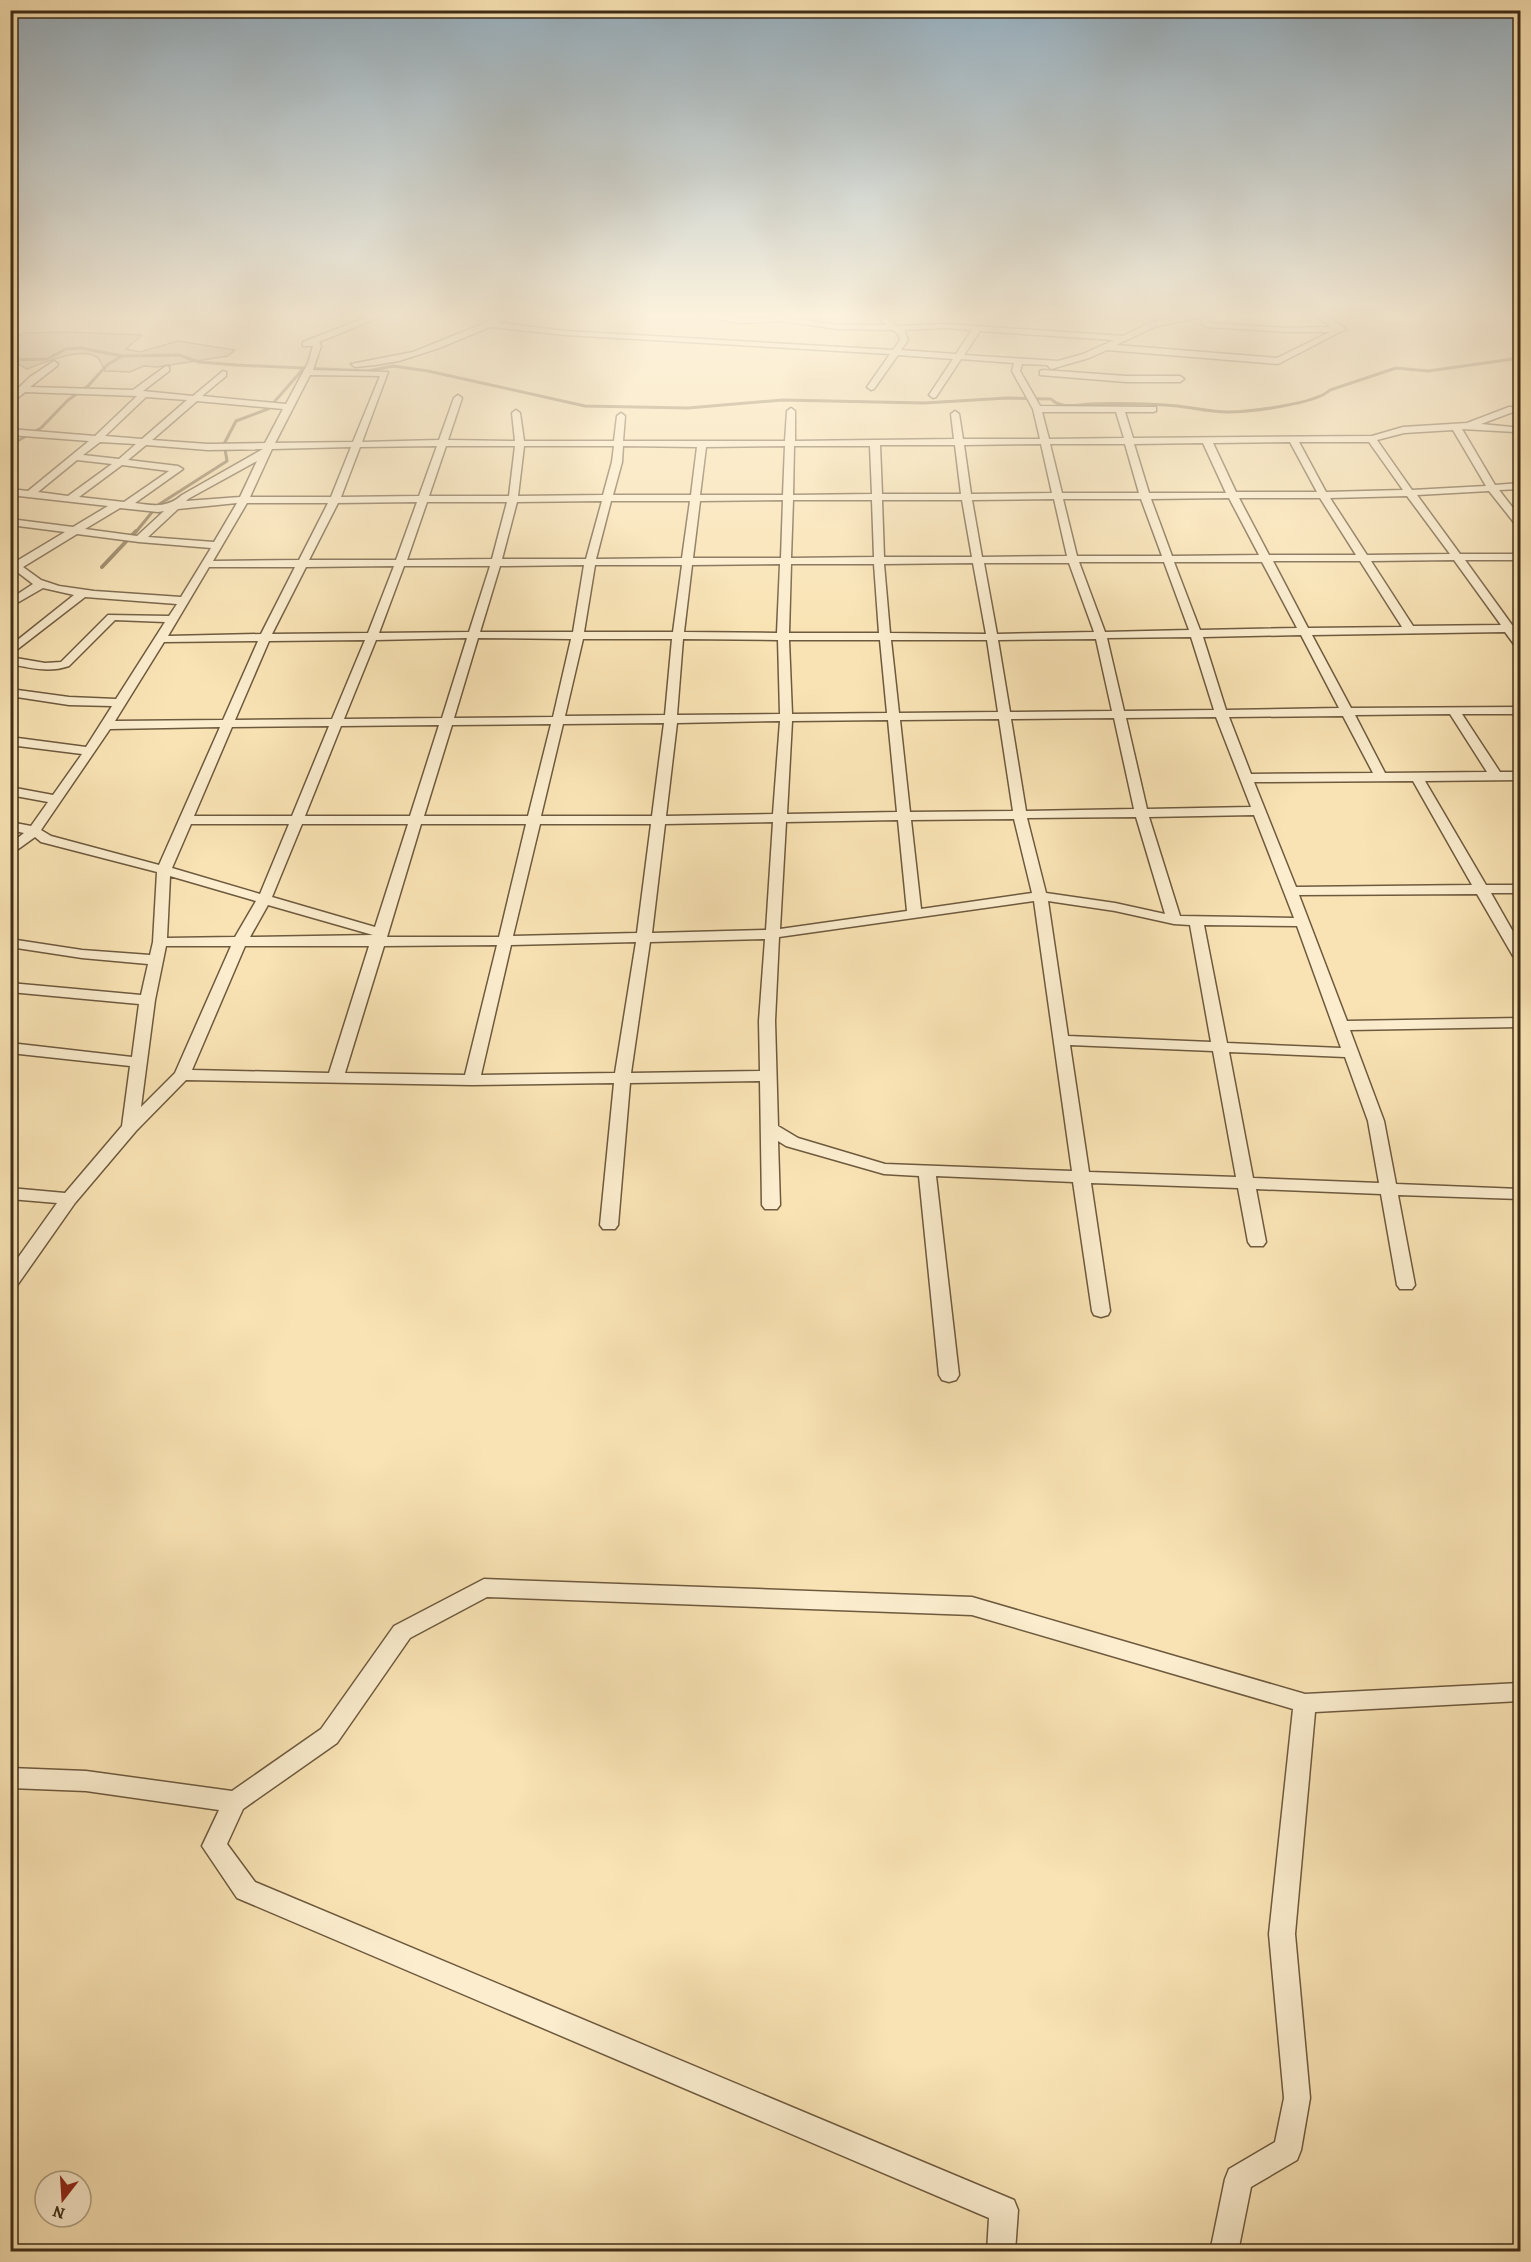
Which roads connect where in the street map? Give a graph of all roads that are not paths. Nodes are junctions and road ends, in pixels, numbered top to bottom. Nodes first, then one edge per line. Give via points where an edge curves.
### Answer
1 (115, 420) edge
2 (169, 420) edge
3 (282, 420) edge
4 (367, 420) edge
5 (450, 420) edge
6 (517, 420) edge
7 (621, 420) edge
8 (791, 420) edge
9 (956, 420) edge
10 (1039, 420) edge
11 (1123, 420) edge
12 (1484, 420) edge
13 (1467, 426) junction
14 (1456, 427) junction
15 (1512, 430) dead end
16 (10, 432) edge
17 (1372, 438) junction
18 (97, 439) junction
19 (1293, 439) junction
20 (1046, 441) junction
21 (1128, 441) junction
22 (1207, 441) junction
23 (144, 442) junction
24 (959, 442) junction
25 (441, 443) junction
26 (620, 443) junction
27 (790, 443) junction
28 (874, 443) junction
29 (358, 444) junction
30 (520, 444) junction
31 (702, 444) junction
32 (267, 449) junction
33 (75, 457) junction
34 (121, 462) junction
35 (1521, 486) edge
36 (1492, 488) junction
37 (10, 492) edge
38 (1408, 493) junction
39 (29, 495) junction
40 (1323, 495) junction
41 (966, 496) junction
42 (1233, 496) junction
43 (877, 497) junction
44 (1057, 497) junction
45 (1145, 497) junction
46 (70, 498) junction
47 (787, 498) junction
48 (513, 499) junction
49 (607, 499) junction
50 (696, 500) junction
51 (244, 501) junction
52 (334, 501) junction
53 (420, 501) junction
54 (121, 505) junction
55 (176, 506) junction
56 (10, 522) edge
57 (1521, 523) edge
58 (76, 531) junction
59 (138, 539) junction
60 (217, 545) junction
61 (1521, 556) edge
62 (1458, 557) junction
63 (1267, 558) junction
64 (1363, 558) junction
65 (976, 560) junction
66 (1072, 560) junction
67 (1167, 560) junction
68 (688, 562) junction
69 (784, 562) junction
70 (879, 562) junction
71 (496, 563) junction
72 (590, 563) junction
73 (206, 564) junction
74 (400, 564) junction
75 (303, 565) junction
76 (13, 567) edge
77 (40, 584) junction
78 (84, 592) junction
79 (184, 601) junction
80 (10, 604) edge
81 (173, 619) junction
82 (1515, 628) edge
83 (1409, 629) junction
84 (1305, 632) junction
85 (1196, 634) junction
86 (472, 635) junction
87 (578, 635) junction
88 (678, 635) junction
89 (783, 635) junction
90 (885, 635) junction
91 (1101, 635) junction
92 (372, 636) junction
93 (992, 637) junction
94 (265, 638) junction
95 (160, 639) junction
96 (1521, 645) edge
97 (11, 653) edge
98 (10, 692) edge
99 (119, 703) junction
100 (1521, 710) edge
101 (1454, 711) junction
102 (1347, 712) junction
103 (1221, 713) junction
104 (1117, 714) junction
105 (1003, 715) junction
106 (892, 717) junction
107 (786, 718) junction
108 (671, 719) junction
109 (558, 720) junction
110 (445, 721) junction
111 (337, 722) junction
112 (229, 723) junction
113 (107, 725) junction
114 (10, 741) edge
115 (90, 751) junction
116 (1496, 776) junction
117 (1521, 776) edge
118 (1381, 777) junction
119 (1418, 777) junction
120 (1247, 778) junction
121 (10, 791) edge
122 (56, 799) junction
123 (1260, 811) junction
124 (1142, 814) junction
125 (1020, 816) junction
126 (779, 818) junction
127 (902, 818) junction
128 (533, 819) junction
129 (186, 820) junction
130 (295, 820) junction
131 (415, 820) junction
132 (658, 820) junction
133 (10, 826) edge
134 (34, 831) junction
135 (10, 851) edge
136 (164, 870) junction
137 (1482, 889) junction
138 (1521, 889) edge
139 (1291, 891) junction
140 (1040, 896) junction
141 (265, 898) junction
142 (914, 914) junction
143 (1174, 920) junction
144 (1196, 920) junction
145 (1303, 922) junction
146 (773, 934) junction
147 (644, 936) junction
148 (379, 937) junction
149 (506, 941) junction
150 (160, 942) junction
151 (240, 942) junction
152 (10, 943) edge
153 (1521, 956) edge
154 (157, 960) junction
155 (10, 987) edge
156 (147, 1000) junction
157 (1521, 1022) edge
158 (1341, 1026) junction
159 (1061, 1041) junction
160 (1220, 1047) junction
161 (10, 1048) edge
162 (1351, 1053) junction
163 (138, 1062) junction
164 (182, 1075) junction
165 (767, 1076) junction
166 (622, 1078) junction
167 (335, 1079) junction
168 (472, 1080) junction
169 (130, 1127) junction
170 (769, 1128) junction
171 (927, 1171) junction
172 (1081, 1177) junction
173 (1246, 1183) junction
174 (1388, 1189) junction
175 (10, 1193) edge
176 (1521, 1194) edge
177 (69, 1199) junction
178 (771, 1205) dead end
179 (609, 1225) dead end
180 (1257, 1242) dead end
181 (10, 1283) edge
182 (1406, 1285) dead end
183 (1101, 1311) dead end
184 (950, 1375) dead end
185 (1521, 1692) edge
186 (1305, 1702) junction
187 (10, 1778) edge
188 (235, 1802) junction
189 (1000, 2252) edge
190 (1224, 2252) edge

1 - 18 street
2 - 23 street
3 - 32 street
4 - 29 street
5 - 25 street
6 - 30 street
7 - 26 street
8 - 27 street
9 - 24 street
10 - 20 street
11 - 21 street
12 - 13 street
13 - 14 street
13 - 15 street
14 - 17 street via 1403,430
14 - 36 street
16 - 18 street
17 - 19 street
17 - 38 street
18 - 23 street
18 - 33 street
19 - 22 street
19 - 40 street
20 - 21 street
20 - 24 street
20 - 44 street
21 - 22 street
21 - 45 street
22 - 42 street
23 - 32 street
23 - 34 street
24 - 28 street
24 - 41 street
25 - 29 street
25 - 30 street
25 - 53 street
26 - 30 street
26 - 31 street
26 - 49 street
27 - 28 street
27 - 31 street
27 - 47 street
28 - 43 street
29 - 32 street
29 - 52 street
30 - 48 street
31 - 50 street
32 - 51 street
32 - 55 street
33 - 34 street
33 - 39 street
34 - 46 street
34 - 54 street via 178,469
35 - 36 street
36 - 38 street
36 - 57 street
37 - 39 street
38 - 40 street
38 - 62 street
39 - 46 street
40 - 42 street
40 - 64 street
41 - 43 street
41 - 44 street
41 - 65 street
42 - 45 street
42 - 63 street
43 - 47 street
43 - 70 street
44 - 45 street
44 - 66 street
45 - 67 street
46 - 54 street
47 - 50 street
47 - 69 street
48 - 49 street
48 - 53 street
48 - 71 street
49 - 50 street
49 - 72 street
50 - 68 street
51 - 52 street
51 - 55 street
51 - 60 street
52 - 53 street
52 - 75 street
53 - 74 street
54 - 55 street
54 - 58 street
55 - 59 street
56 - 58 street
58 - 59 street
58 - 76 street
59 - 60 street
60 - 73 street
61 - 62 street
62 - 64 street
62 - 82 street
63 - 64 street
63 - 67 street
63 - 84 street
64 - 83 street
65 - 66 street
65 - 70 street
65 - 93 street
66 - 67 street
66 - 91 street
67 - 85 street
68 - 69 street
68 - 72 street
68 - 88 street
69 - 70 street
69 - 89 street
70 - 90 street
71 - 72 street
71 - 74 street
71 - 86 street
72 - 87 street
73 - 75 street
73 - 79 street
74 - 75 street
74 - 92 street
75 - 94 street
76 - 77 street
77 - 78 street
77 - 80 street
78 - 79 street
78 - 97 street
79 - 81 street
81 - 95 street
81 - 97 street via 112,616 60,666 52,667
82 - 83 street
82 - 96 street
83 - 84 street
84 - 85 street
84 - 102 street
85 - 91 street
85 - 103 street
86 - 87 street
86 - 92 street
86 - 110 street
87 - 88 street
87 - 109 street
88 - 89 street
88 - 108 street
89 - 90 street
89 - 107 street
90 - 93 street
90 - 106 street
91 - 93 street
91 - 104 street
92 - 94 street
92 - 111 street
93 - 105 street
94 - 95 street
94 - 112 street
95 - 99 street
98 - 99 street via 69,701
99 - 113 street
100 - 101 street
101 - 102 street
101 - 116 street
102 - 103 street
102 - 118 street
103 - 104 street
103 - 120 street
104 - 105 street
104 - 124 street
105 - 106 street
105 - 125 street
106 - 107 street
106 - 127 street
107 - 108 street
107 - 126 street
108 - 109 street
108 - 132 street
109 - 110 street
109 - 128 street
110 - 111 street
110 - 131 street
111 - 112 street
111 - 130 street
112 - 113 street
112 - 129 street
113 - 115 street
114 - 115 street
115 - 122 street
116 - 117 street
116 - 119 street
118 - 119 street
118 - 120 street
119 - 137 street
120 - 123 street
121 - 122 street
122 - 134 street
123 - 124 street
123 - 139 street
124 - 125 street
124 - 143 street
125 - 127 street
125 - 140 street
126 - 127 street
126 - 132 street
126 - 146 street
127 - 142 street
128 - 131 street
128 - 132 street
128 - 149 street
129 - 130 street
129 - 136 street
130 - 131 street
130 - 141 street
131 - 148 street
132 - 147 street
133 - 134 street
134 - 135 street
134 - 136 street via 46,839
136 - 141 street
136 - 150 street
137 - 138 street
137 - 139 street
137 - 153 street
139 - 145 street
140 - 142 street
140 - 143 street
140 - 159 street
141 - 148 street
141 - 151 street
142 - 146 street
143 - 144 street
144 - 145 street
144 - 160 street
145 - 158 street
146 - 147 street
146 - 165 street
147 - 149 street
147 - 166 street
148 - 149 street
148 - 151 street
148 - 167 street
149 - 168 street
150 - 151 street
150 - 154 street
151 - 164 street
152 - 154 street
154 - 156 street
155 - 156 street
156 - 163 street
157 - 158 street
158 - 162 street
159 - 160 street
159 - 172 street
160 - 162 street
160 - 173 street
161 - 163 street
162 - 174 street via 1376,1121
163 - 169 street
164 - 167 street
164 - 169 street
165 - 166 street
165 - 170 street
166 - 168 street
166 - 179 street
167 - 168 street
169 - 177 street
170 - 171 street via 792,1142 874,1167
170 - 178 street
171 - 172 street
171 - 184 street
172 - 173 street
172 - 183 street
173 - 174 street
173 - 180 street
174 - 176 street
174 - 182 street
175 - 177 street
177 - 181 street
185 - 186 street
186 - 188 street via 972,1606 484,1588 402,1632 329,1736
186 - 190 street via 1282,1934 1297,2098 1287,2150 1239,2179
187 - 188 street via 86,1781
188 - 189 street via 214,1846 246,1890 1004,2210

